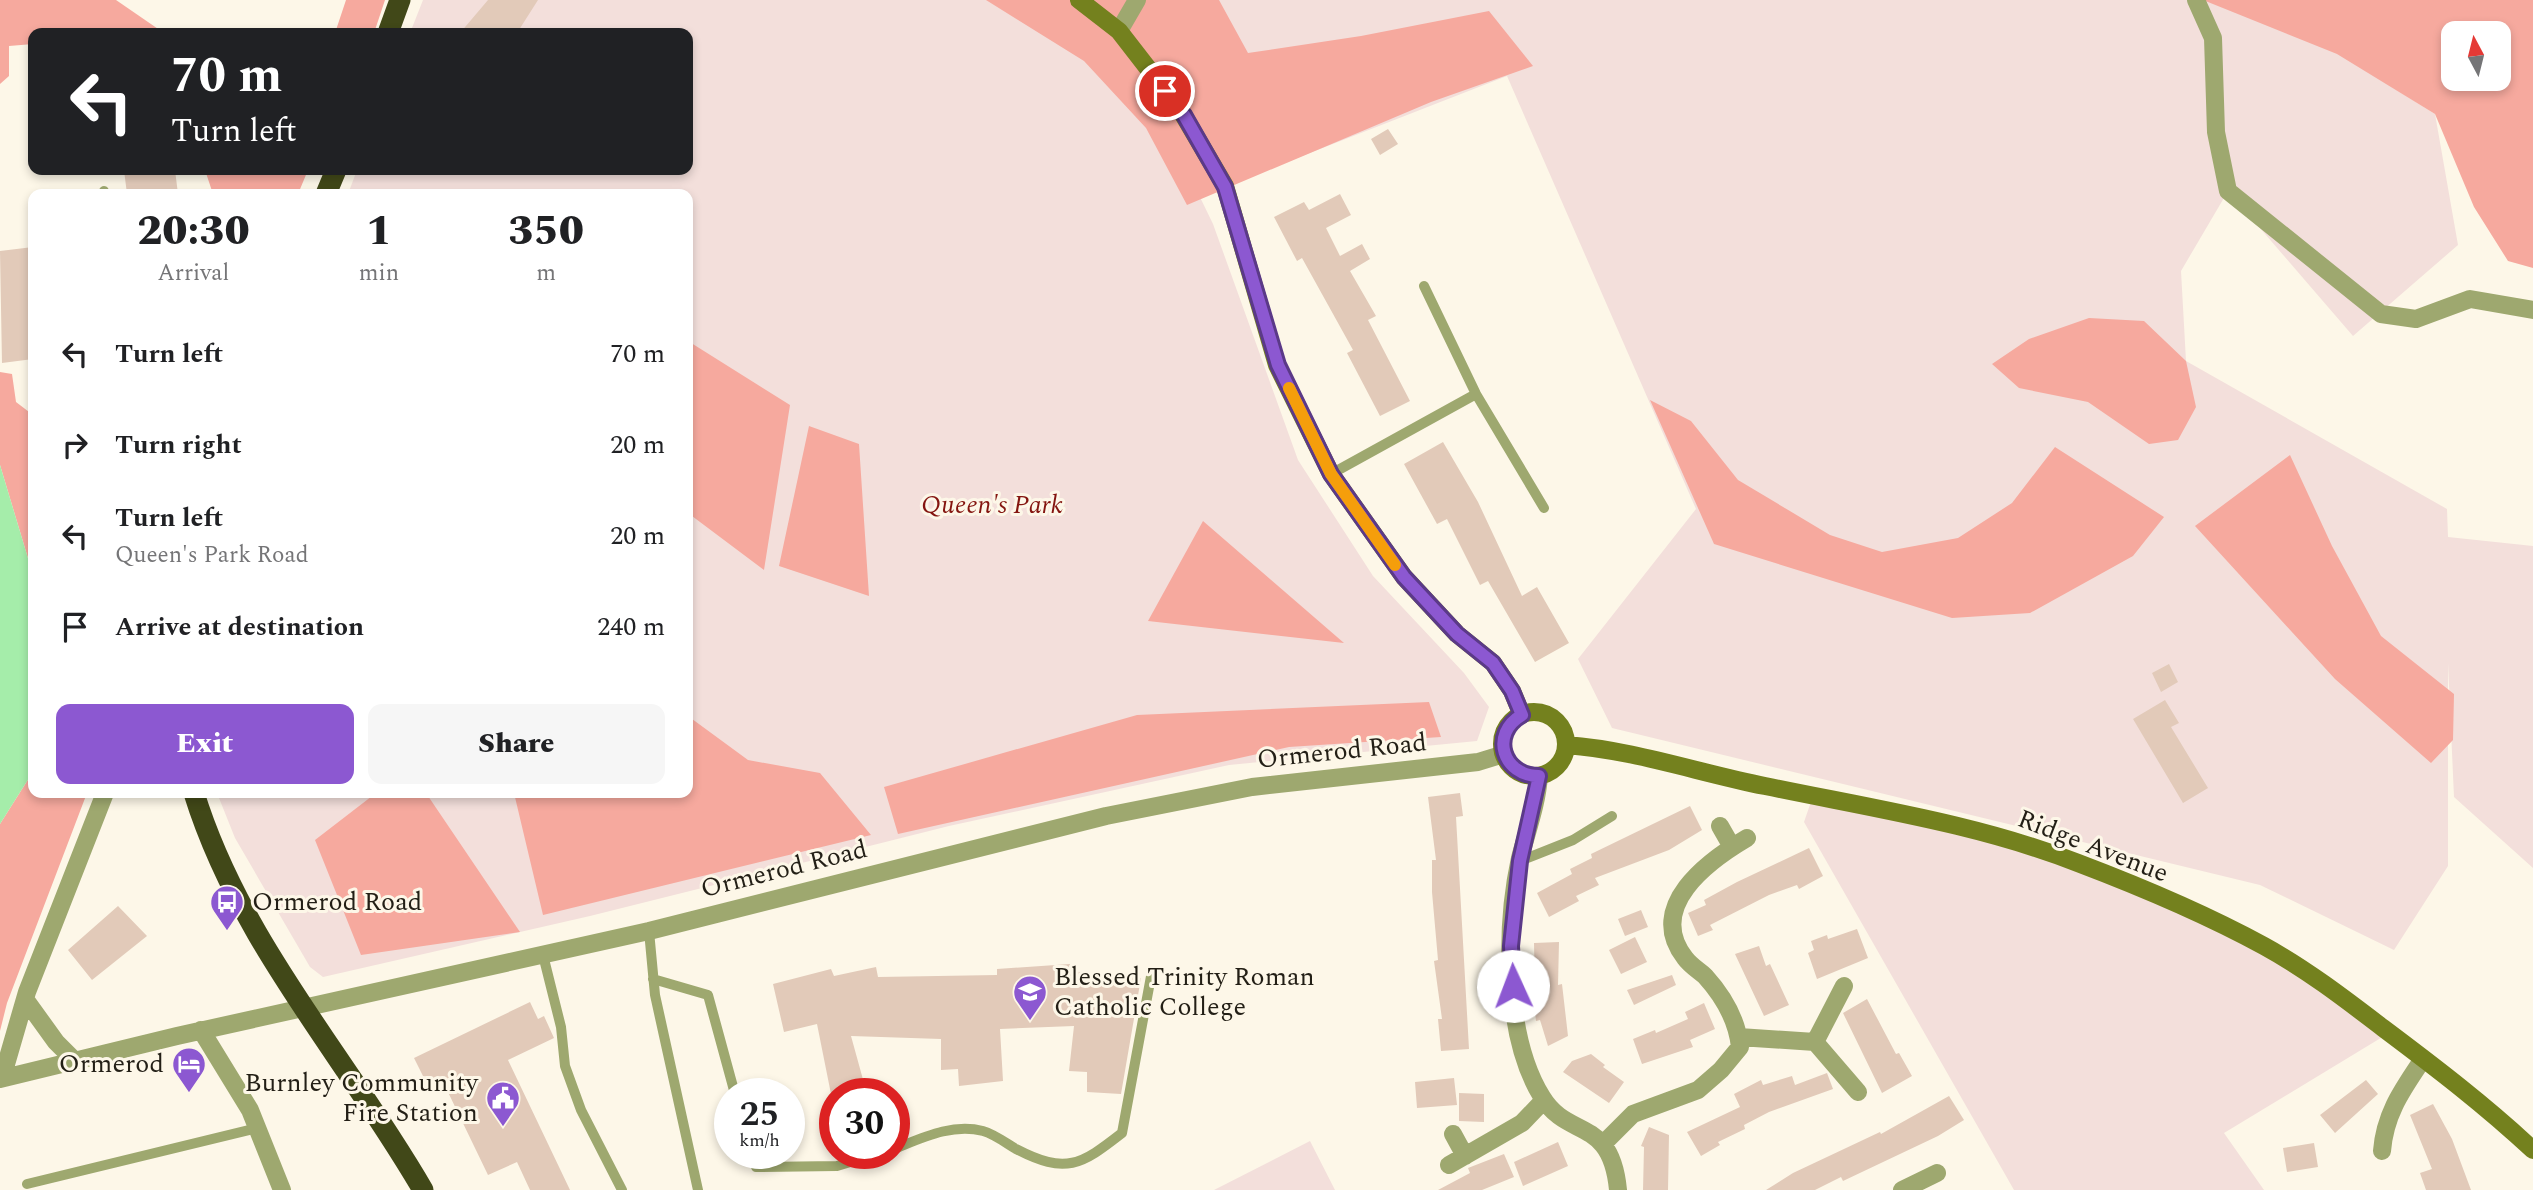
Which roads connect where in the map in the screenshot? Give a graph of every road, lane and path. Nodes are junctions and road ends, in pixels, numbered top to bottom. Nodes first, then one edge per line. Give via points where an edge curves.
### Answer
1 (400, 0) edge
2 (1079, 0) edge
3 (1137, 0) edge
4 (2196, 0) edge
5 (390, 28) edge
6 (1119, 31) junction
7 (1424, 286) dead end
8 (2533, 310) edge
9 (1476, 394) junction
10 (1331, 474) junction
11 (1544, 509) dead end
12 (1522, 715) junction
13 (1566, 745) junction
14 (1504, 754) junction
15 (1539, 776) junction
16 (103, 798) edge
17 (196, 798) edge
18 (1612, 816) dead end
19 (1720, 826) dead end
20 (1520, 861) junction
21 (649, 931) junction
22 (543, 955) junction
23 (1152, 971) dead end
24 (653, 979) junction
25 (1844, 986) dead end
26 (24, 999) junction
27 (303, 1008) junction
28 (201, 1030) junction
29 (1739, 1037) junction
30 (1815, 1042) junction
31 (2423, 1059) junction
32 (74, 1060) junction
33 (1, 1078) edge
34 (731, 1078) edge
35 (1858, 1092) dead end
36 (1544, 1100) junction
37 (257, 1128) junction
38 (1453, 1134) dead end
39 (910, 1142) edge
40 (1603, 1144) junction
41 (2382, 1150) dead end
42 (2533, 1150) edge
43 (1465, 1156) junction
44 (1449, 1165) dead end
45 (1937, 1172) dead end
46 (27, 1184) dead end
47 (698, 1189) edge
48 (1906, 1189) edge
49 (282, 1190) edge
50 (423, 1190) edge
51 (622, 1190) edge
52 (1618, 1190) edge

1 - 5 highway
2 - 6 street
3 - 6 street
4 - 8 street via 2213,38 2216,132 2228,191 2381,314 2416,318 2470,299
6 - 10 street via 1184,115 1225,187 1278,365
7 - 9 lane
9 - 10 lane
9 - 11 lane
10 - 12 street via 1404,577 1457,634 1493,663
12 - 13 street via 1532,712 1552,718 1560,725
12 - 14 street via 1507,727
13 - 15 street via 1558,765
13 - 31 street, Ridge Avenue via 1616,751 1914,817 2077,862 2264,946 2329,987
14 - 15 street via 1521,774
14 - 21 street, Ormerod Road via 1478,762 1252,787 1106,816
15 - 20 street
16 - 26 street
17 - 27 highway via 229,885
18 - 20 lane via 1573,840
19 - 29 street via 1740,842 1715,857 1685,888 1672,919 1675,943 1723,998
20 - 36 street via 1511,946 1513,1006 1521,1052
21 - 22 street, Ormerod Road
21 - 24 lane
22 - 27 street, Ormerod Road
22 - 51 lane via 561,1027 565,1066
23 - 39 lane via 1122,1133 1089,1159 1060,1166 983,1130 940,1130
24 - 34 lane via 708,995
24 - 47 lane
25 - 30 street
26 - 32 street
26 - 33 street
27 - 28 street, Ormerod Road
27 - 50 highway
28 - 32 street, Ormerod Road
28 - 37 street
29 - 30 street
29 - 40 street via 1740,1047 1698,1090 1633,1114
30 - 35 street
31 - 41 street via 2384,1125
31 - 42 street, Ridge Avenue
32 - 33 street, Ormerod Road
36 - 40 street
36 - 43 street via 1522,1123
37 - 46 lane
37 - 49 street
38 - 43 street
40 - 52 street via 1611,1156
43 - 44 street
45 - 48 street

